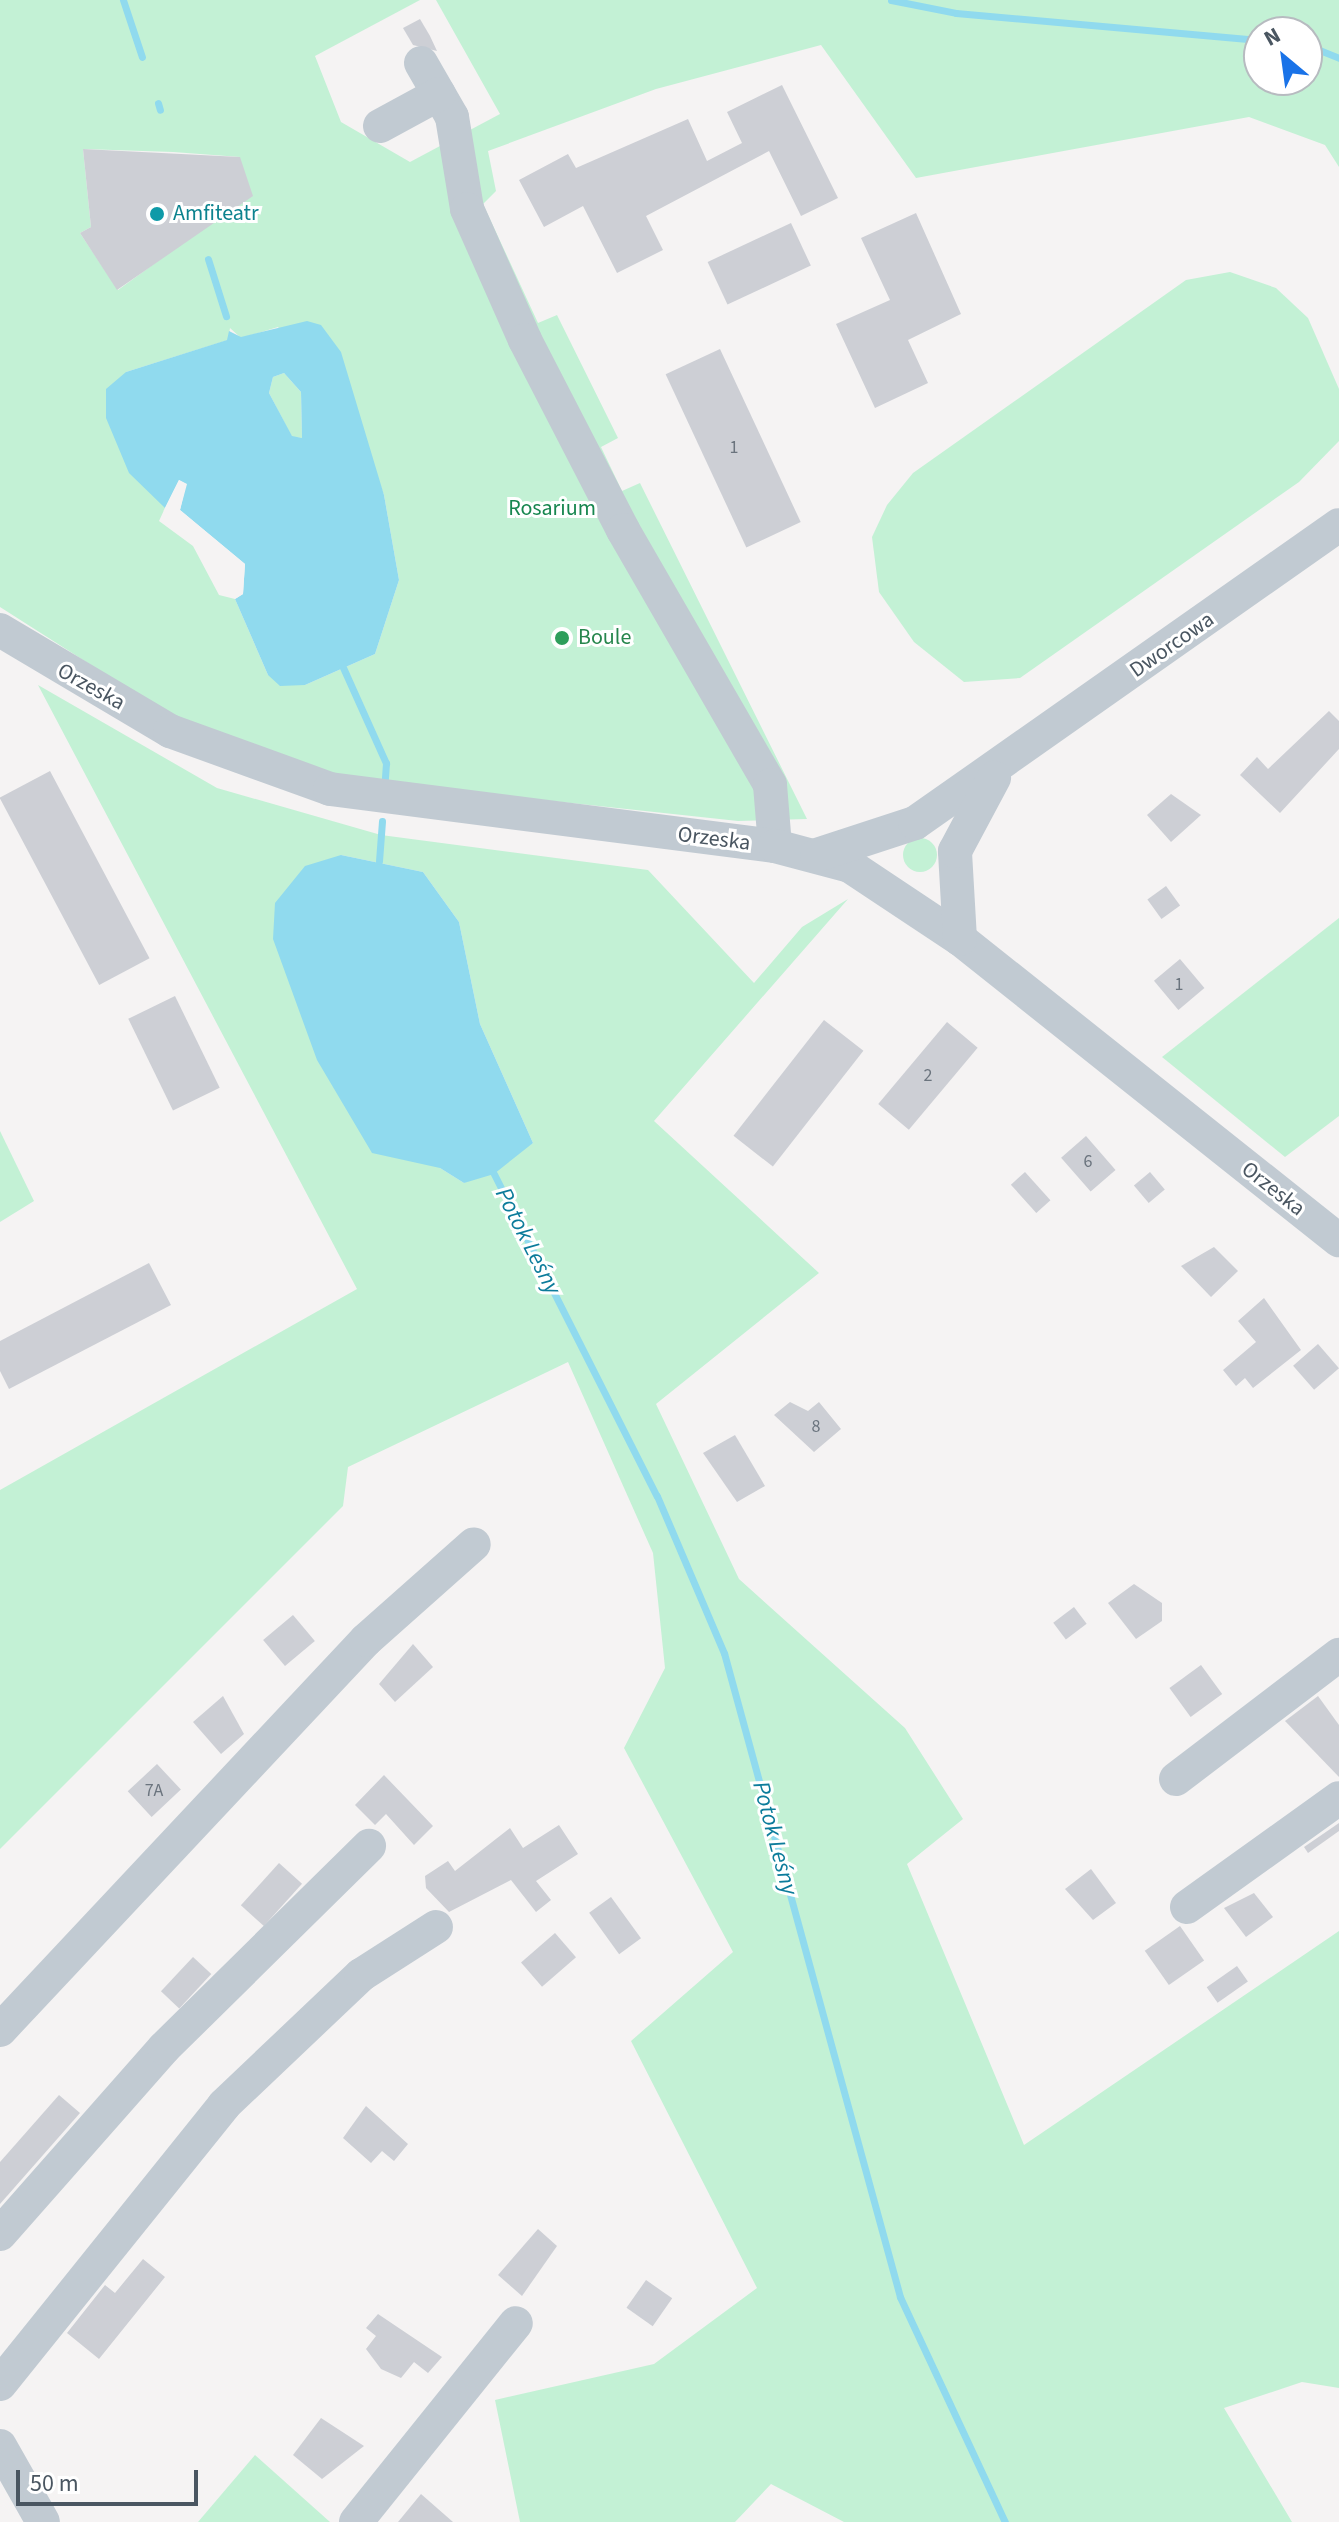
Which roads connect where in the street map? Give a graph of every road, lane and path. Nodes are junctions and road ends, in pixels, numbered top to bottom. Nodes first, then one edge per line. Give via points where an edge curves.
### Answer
1 (421, 63) dead end
2 (439, 94) junction
3 (380, 126) dead end
4 (1339, 525) edge
5 (0, 630) edge
6 (1005, 765) junction
7 (909, 826) junction
8 (775, 846) junction
9 (817, 855) junction
10 (954, 856) junction
11 (892, 890) junction
12 (960, 939) junction
13 (1339, 1240) edge
14 (474, 1544) dead end
15 (1339, 1655) edge
16 (1176, 1779) dead end
17 (1339, 1798) edge
18 (369, 1846) dead end
19 (1187, 1907) dead end
20 (436, 1927) dead end
21 (0, 2030) edge
22 (0, 2234) edge
23 (516, 2323) dead end
24 (0, 2384) edge
25 (0, 2446) edge
26 (43, 2522) edge
27 (356, 2522) edge

1 - 2 street
2 - 3 street
2 - 8 street via 452,117 467,209 525,340 623,530 770,785
4 - 6 street, Dworcowa
5 - 8 street, Orzeska via 170,731 330,789
6 - 7 street, Dworcowa
6 - 10 street, Dworcowa via 966,821
7 - 9 street, Dworcowa
7 - 10 street via 935,823
7 - 11 street via 886,854
8 - 9 street, Orzeska
9 - 11 street, Orzeska
10 - 11 street via 929,886
10 - 12 street, Dworcowa
11 - 12 street, Orzeska
12 - 13 street, Orzeska
14 - 21 street via 366,1640
15 - 16 street
17 - 19 street
18 - 22 street via 164,2048
20 - 24 street via 361,1975 224,2105
23 - 27 street
25 - 26 street

